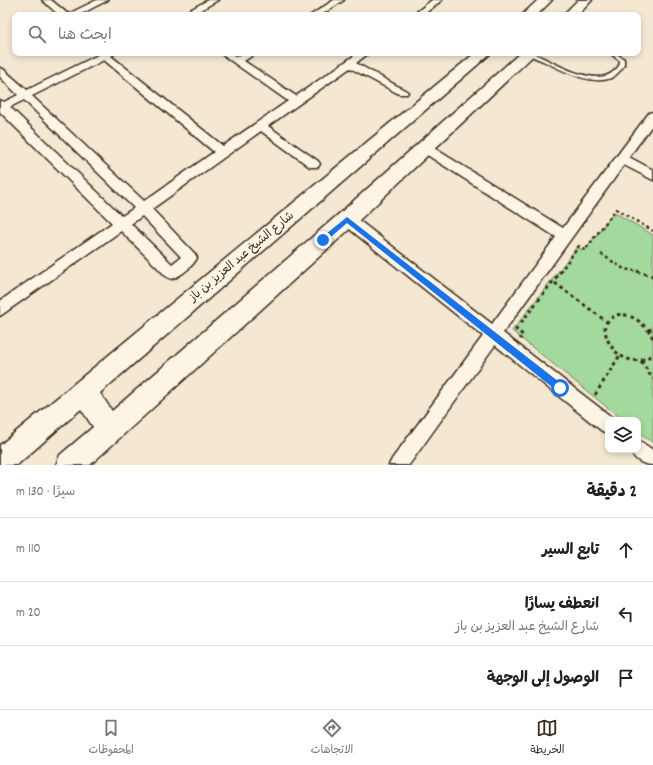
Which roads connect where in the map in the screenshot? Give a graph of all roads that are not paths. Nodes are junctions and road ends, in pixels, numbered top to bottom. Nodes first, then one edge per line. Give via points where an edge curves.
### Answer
1 (46, 0) edge
2 (104, 0) edge
3 (214, 0) edge
4 (340, 0) edge
5 (438, 0) edge
6 (546, 0) edge
7 (586, 0) edge
8 (60, 12) edge
9 (78, 12) edge
10 (190, 12) edge
11 (320, 12) edge
12 (421, 12) edge
13 (532, 12) edge
14 (573, 12) edge
15 (103, 56) edge
16 (109, 56) edge
17 (230, 56) edge
18 (246, 56) edge
19 (360, 56) edge
20 (480, 56) edge
21 (526, 56) edge
22 (536, 56) edge
23 (616, 56) edge
24 (237, 61) junction
25 (349, 63) junction
26 (0, 71) edge
27 (403, 92) dead end
28 (24, 96) junction
29 (296, 101) junction
30 (1, 106) edge
31 (653, 116) edge
32 (261, 126) junction
33 (425, 148) junction
34 (223, 153) junction
35 (621, 158) junction
36 (314, 164) dead end
37 (653, 175) edge
38 (144, 209) junction
39 (347, 219) junction
40 (124, 224) junction
41 (565, 236) junction
42 (1, 305) edge
43 (494, 335) junction
44 (84, 391) junction
45 (605, 423) edge
46 (110, 430) junction
47 (641, 451) edge
48 (653, 461) edge
49 (0, 462) edge
50 (70, 465) edge
51 (398, 465) edge

1 - 8 street
2 - 9 street
3 - 10 street
4 - 11 street
5 - 12 street
6 - 13 main road
7 - 14 main road
15 - 28 street
16 - 34 street
17 - 24 street
18 - 24 street
19 - 25 street
20 - 44 main road, شارع الشيخ عبد العزيز بن باز
21 - 33 main road
22 - 23 lane via 593,79 615,74 622,65 622,60
24 - 29 street
25 - 27 street
25 - 29 street
26 - 28 street
28 - 30 street
28 - 38 street
29 - 32 street
30 - 40 street
31 - 35 street
32 - 34 street
32 - 36 street
33 - 39 main road
33 - 41 street
34 - 38 street
35 - 37 street
35 - 41 street
38 - 40 street
38 - 40 street via 190,258 172,273
39 - 43 street
39 - 46 main road
40 - 42 street
41 - 43 street
43 - 45 street
43 - 51 street
44 - 46 main road
44 - 49 main road, شارع الشيخ عبد العزيز بن باز
46 - 50 main road
47 - 48 street

